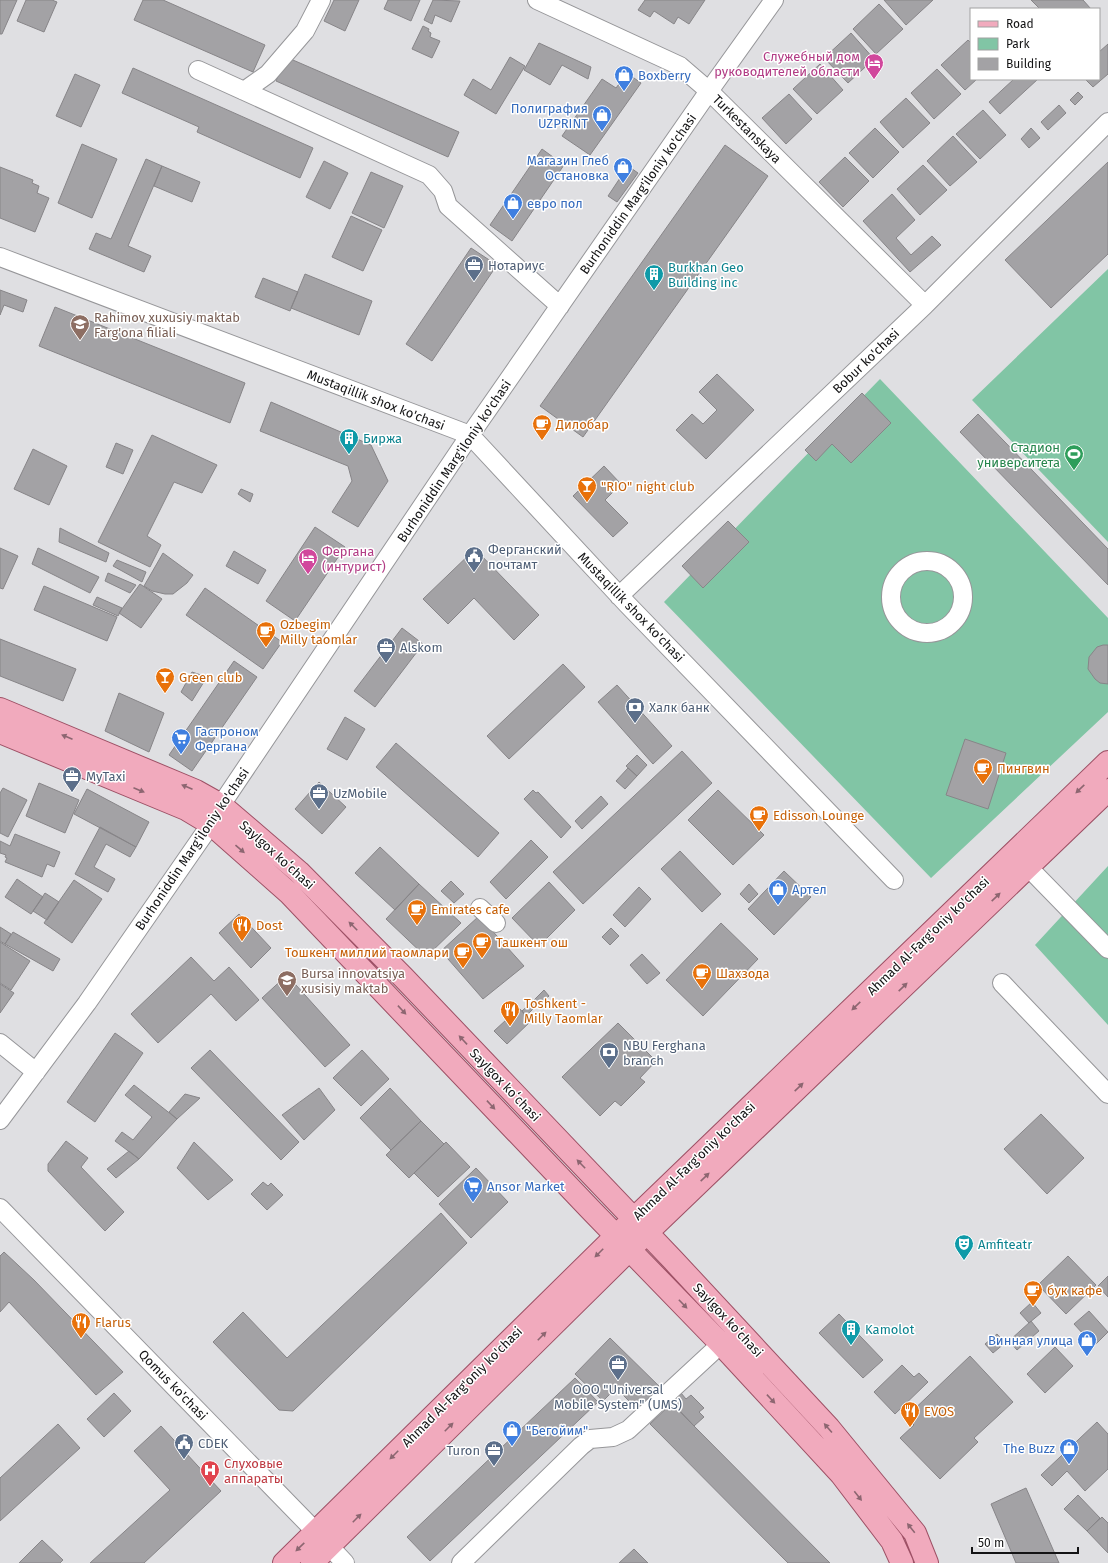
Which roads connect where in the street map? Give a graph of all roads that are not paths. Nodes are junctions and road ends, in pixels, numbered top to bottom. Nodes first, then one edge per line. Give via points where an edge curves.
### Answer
1 (321, 0) edge
2 (537, 0) edge
3 (774, 0) edge
4 (198, 70) dead end
5 (244, 91) junction
6 (709, 91) junction
7 (1108, 122) edge
8 (0, 257) edge
9 (925, 305) junction
10 (560, 306) junction
11 (470, 436) junction
12 (946, 566) joint
13 (619, 596) junction
14 (0, 709) edge
15 (0, 732) edge
16 (1108, 762) edge
17 (1108, 790) edge
18 (216, 815) junction
19 (1028, 867) junction
20 (894, 880) dead end
21 (480, 908) dead end
22 (496, 923) dead end
23 (1108, 949) edge
24 (1002, 983) dead end
25 (2, 1037) edge
26 (36, 1072) junction
27 (1108, 1094) edge
28 (0, 1120) edge
29 (0, 1208) edge
30 (640, 1226) junction
31 (623, 1242) junction
32 (721, 1344) junction
33 (323, 1539) junction
34 (284, 1563) edge
35 (312, 1563) edge
36 (344, 1563) edge
37 (461, 1563) edge
38 (902, 1563) edge
39 (927, 1563) edge

1 - 5 street via 305,31 268,74
2 - 6 street, Turkestanskaya via 680,66
3 - 6 street, Burhoniddin Marg'iloniy ko'chasi
4 - 5 street
5 - 10 street via 429,175 443,191 448,206
6 - 9 street, Turkestanskaya
6 - 10 street, Burhoniddin Marg'iloniy ko'chasi
7 - 9 street, Bobur ko'chasi
8 - 11 street, Mustaqillik shox ko'chasi
9 - 13 street, Bobur ko'chasi
10 - 11 street, Burhoniddin Marg'iloniy ko'chasi
11 - 13 street, Mustaqillik shox ko'chasi
11 - 18 street, Burhoniddin Marg'iloniy ko'chasi
12 - 12 street via 961,584 963,596 956,618 948,627 937,632 913,631 895,615 891,604 894,580 902,570 923,561
13 - 20 street, Mustaqillik shox ko'chasi
18 -> 14 main road, Saylgox koʻchasi via 196,792
15 -> 18 main road, Saylgox koʻchasi via 186,809
16 -> 30 main road, Ahmad Al-Farg'oniy ko'chasi
17 - 19 main road, Ahmad Al-Farg'oniy ko'chasi
18 - 26 street, Burhoniddin Marg'iloniy ko'chasi via 87,1003
30 -> 18 main road, Saylgox koʻchasi via 300,872
18 -> 31 main road, Saylgox koʻchasi
19 - 23 street
30 -> 19 main road, Ahmad Al-Farg'oniy ko'chasi
21 - 22 street
24 - 27 street
25 - 26 street
26 - 28 street, Burhoniddin Marg'iloniy ko'chasi
29 - 33 street, Qomus ko'chasi
30 - 31 main road, Ahmad Al-Farg'oniy ko'chasi
39 -> 30 main road, Saylgox koʻchasi via 915,1533 829,1428
31 -> 32 main road, Saylgox koʻchasi
31 - 33 main road, Ahmad Al-Farg'oniy ko'chasi
32 - 37 street via 628,1430 613,1437 590,1439 581,1446
32 -> 38 main road, Saylgox koʻchasi via 841,1474 892,1541
33 -> 34 main road, Ahmad Al-Farg'oniy ko'chasi
33 - 35 main road, Ahmad Al-Farg'oniy ko'chasi
33 - 36 street, Qomus ko'chasi

